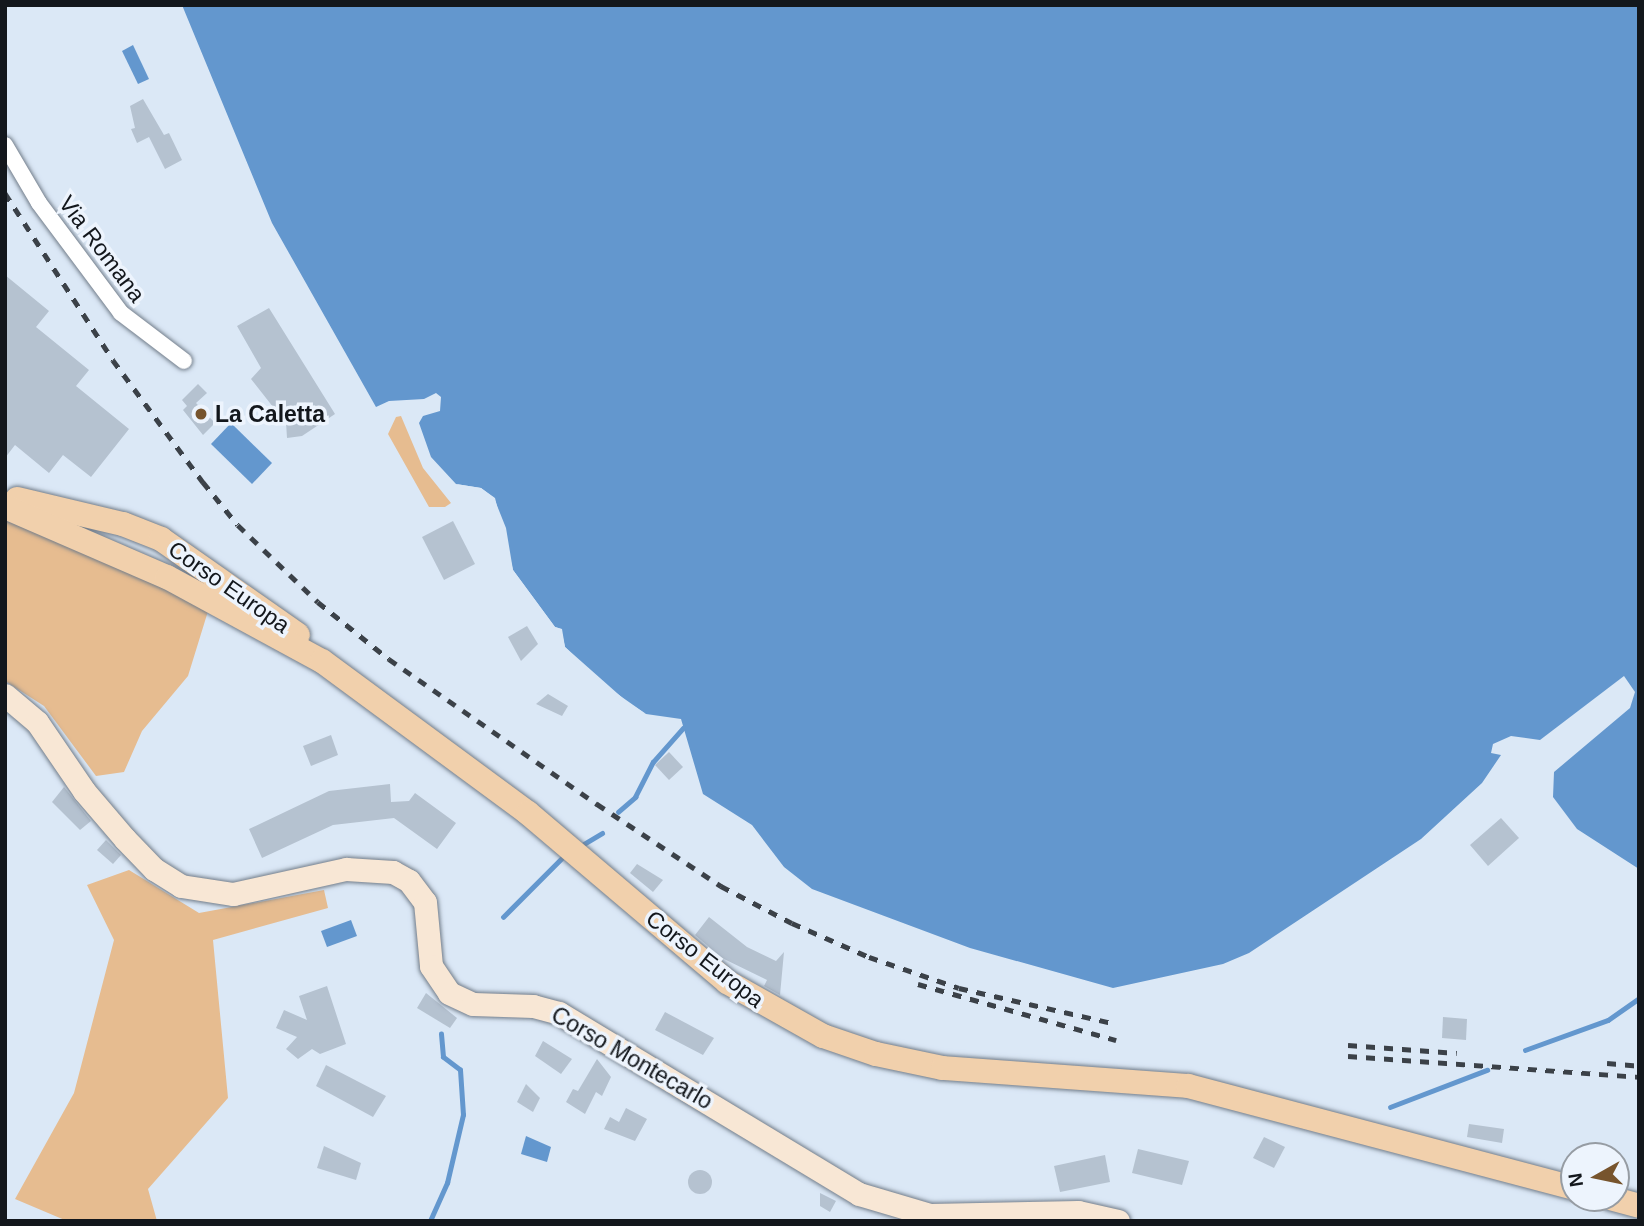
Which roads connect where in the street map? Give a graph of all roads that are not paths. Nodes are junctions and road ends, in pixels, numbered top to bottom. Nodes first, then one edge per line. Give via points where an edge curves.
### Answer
1 (5, 145) edge
2 (184, 361) dead end
3 (5, 496) edge
4 (5, 507) edge
5 (182, 551) junction
6 (167, 577) junction
7 (322, 661) junction
8 (5, 695) edge
9 (1560, 1184) edge
10 (1118, 1221) edge

1 - 2 street, Via Romana via 39,203 121,313
3 - 5 main road, Corso Europa via 123,524
4 - 6 main road, Corso Europa
5 - 6 main road via 184,570
5 - 7 main road, Corso Europa via 302,638
6 - 7 main road, Corso Europa
7 - 9 main road, Corso Europa via 528,813 727,982 823,1036 907,1062 1188,1086
8 - 10 main road, Corso Montecarlo via 37,722 76,782 125,839 154,869 181,886 233,894 346,869 393,872 409,881 425,902 431,966 449,993 473,1004 533,1006 559,1013 859,1195 930,1215 1078,1212

